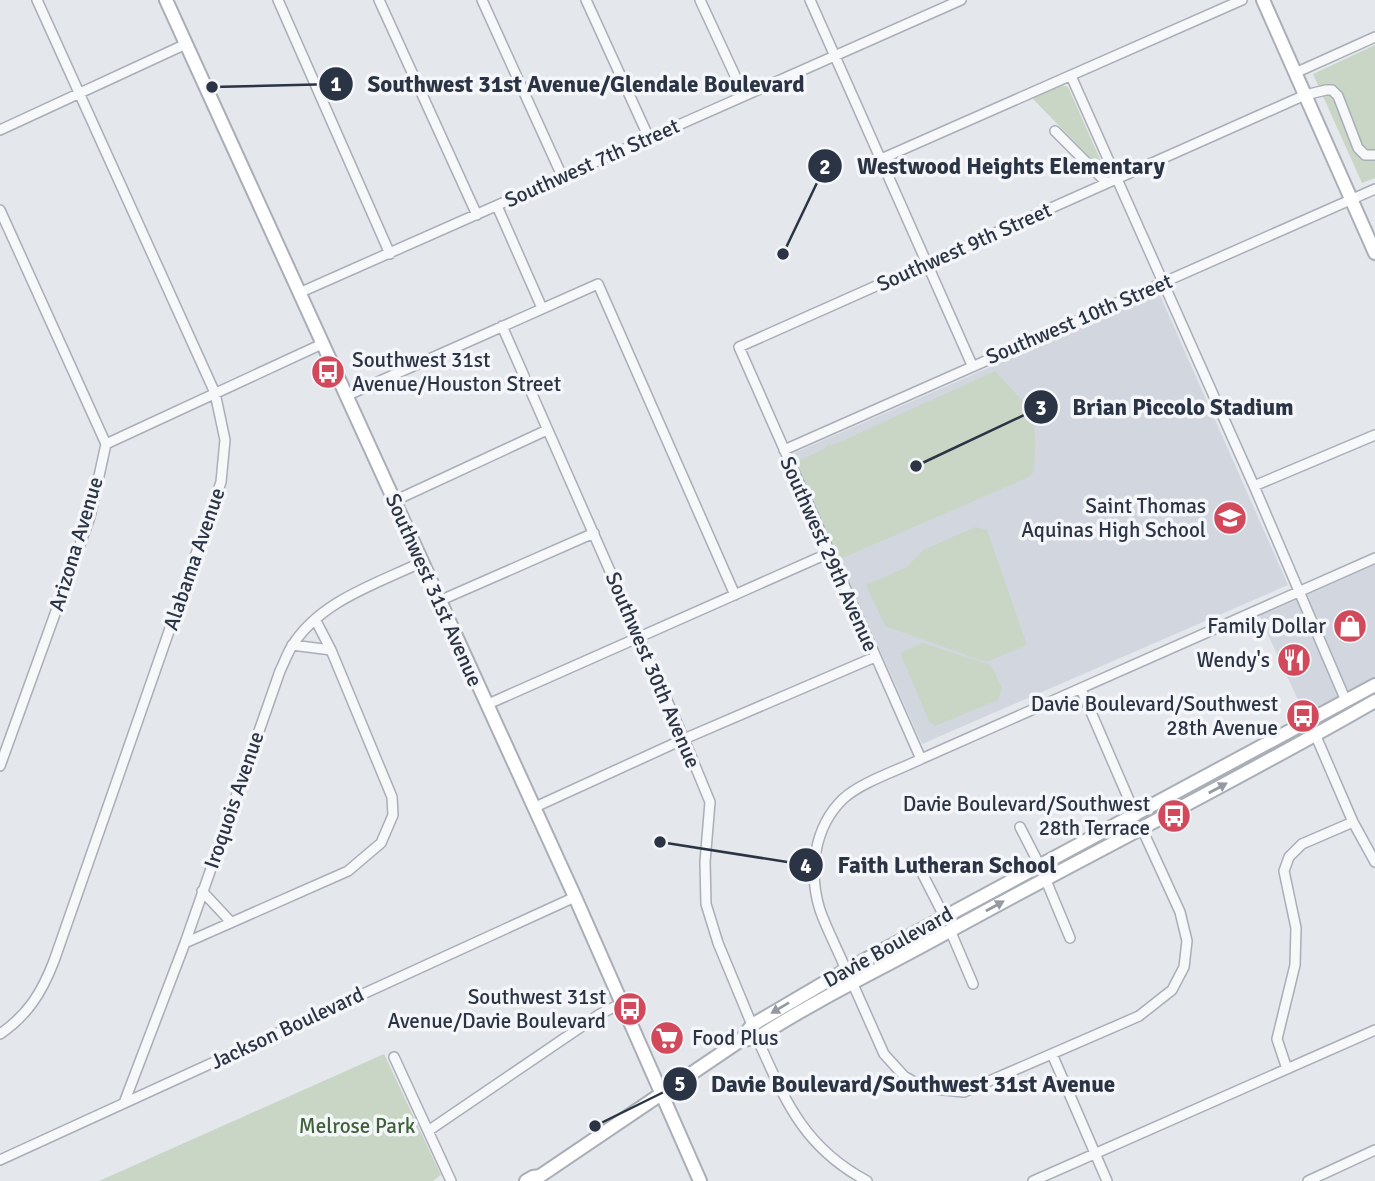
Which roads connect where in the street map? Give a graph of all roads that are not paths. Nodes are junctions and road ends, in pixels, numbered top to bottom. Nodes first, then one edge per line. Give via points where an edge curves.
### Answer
1 (37, 0) edge
2 (166, 0) edge
3 (278, 0) edge
4 (379, 0) edge
5 (482, 0) edge
6 (586, 0) edge
7 (701, 0) edge
8 (810, 0) edge
9 (935, 0) edge
10 (961, 0) edge
11 (1242, 0) edge
12 (1263, 0) edge
13 (940, 10) junction
14 (1375, 37) edge
15 (186, 44) junction
16 (835, 56) junction
17 (1295, 73) junction
18 (1071, 76) junction
19 (79, 94) junction
20 (744, 95) junction
21 (1305, 95) junction
22 (0, 130) edge
23 (1055, 131) dead end
24 (649, 138) junction
25 (1375, 155) edge
26 (881, 159) junction
27 (562, 176) junction
28 (1117, 179) junction
29 (1107, 183) junction
30 (1375, 189) edge
31 (1351, 200) junction
32 (497, 206) junction
33 (0, 210) edge
34 (478, 215) junction
35 (1375, 253) edge
36 (390, 254) junction
37 (928, 263) junction
38 (1164, 282) junction
39 (299, 293) junction
40 (542, 308) junction
41 (502, 326) junction
42 (322, 344) junction
43 (739, 347) joint
44 (972, 365) junction
45 (215, 393) junction
46 (346, 396) junction
47 (547, 430) junction
48 (1375, 435) edge
49 (106, 444) junction
50 (784, 450) junction
51 (1254, 486) junction
52 (394, 500) junction
53 (594, 533) junction
54 (830, 553) junction
55 (1375, 558) edge
56 (422, 562) junction
57 (1300, 592) junction
58 (735, 595) junction
59 (439, 601) junction
60 (315, 619) junction
61 (640, 637) junction
62 (292, 645) junction
63 (331, 650) junction
64 (875, 657) junction
65 (1375, 685) edge
66 (1081, 689) junction
67 (1346, 701) junction
68 (1375, 701) edge
69 (486, 705) junction
70 (1315, 734) junction
71 (684, 739) junction
72 (921, 759) junction
73 (0, 766) edge
74 (533, 808) junction
75 (1136, 816) junction
76 (1353, 821) junction
77 (1020, 827) dead end
78 (1142, 829) junction
79 (1375, 862) edge
80 (921, 871) dead end
81 (1043, 872) junction
82 (202, 891) junction
83 (575, 897) junction
84 (944, 916) junction
85 (230, 921) junction
86 (950, 930) junction
87 (1070, 937) dead end
88 (185, 943) junction
89 (849, 976) junction
90 (973, 984) dead end
91 (622, 1003) junction
92 (1375, 1030) edge
93 (755, 1031) junction
94 (0, 1034) edge
95 (1052, 1054) junction
96 (394, 1056) dead end
97 (1287, 1069) junction
98 (661, 1092) junction
99 (124, 1103) junction
100 (428, 1130) junction
101 (1375, 1150) edge
102 (1095, 1154) junction
103 (0, 1160) edge
104 (539, 1179) edge
105 (1314, 1180) edge
106 (451, 1181) edge
107 (526, 1181) edge
108 (700, 1181) edge
109 (867, 1181) edge
110 (1033, 1181) edge
111 (1107, 1181) edge

1 - 19 street, Alabama Avenue
2 - 15 main road, Southwest 31st Avenue
3 - 36 street
4 - 34 street
5 - 27 street
6 - 24 street
7 - 20 street
8 - 16 street
9 - 13 street
10 - 13 street, Southwest 7th Street
11 - 18 street
12 - 17 main road
13 - 16 street, Southwest 7th Street
14 - 17 street
15 - 19 street
15 - 39 main road, Southwest 31st Avenue
16 - 20 street, Southwest 7th Street
16 - 26 street
17 - 21 main road
18 - 26 street
18 - 28 street
19 - 22 street
19 - 45 street, Alabama Avenue
20 - 24 street, Southwest 7th Street
21 - 25 street via 1332,90 1358,148 1365,155
21 - 28 street, Southwest 9th Street
21 - 31 main road
23 - 29 street
24 - 27 street, Southwest 7th Street
26 - 37 street
27 - 32 street, Southwest 7th Street
28 - 29 street, Southwest 9th Street
28 - 38 street
29 - 37 street, Southwest 9th Street
30 - 31 street, Southwest 10th Street
31 - 35 main road
31 - 38 street, Southwest 10th Street
32 - 34 street, Southwest 7th Street
32 - 40 street
33 - 49 street
34 - 36 street, Southwest 7th Street
36 - 39 street, Southwest 7th Street
37 - 43 street, Southwest 9th Street
37 - 44 street
38 - 44 street, Southwest 10th Street
38 - 51 street
39 - 42 main road, Southwest 31st Avenue
40 - 41 street
40 - 58 street via 598,285
41 - 46 street
41 - 47 street, Southwest 30th Avenue
42 - 45 street
42 - 46 main road, Southwest 31st Avenue
43 - 50 street, Southwest 29th Avenue
44 - 50 street, Southwest 10th Street
45 - 49 street
45 - 94 street, Alabama Avenue via 225,440 221,482 46,982 27,1012
46 - 52 main road, Southwest 31st Avenue
47 - 52 street
47 - 53 street, Southwest 30th Avenue
48 - 51 street
49 - 73 street, Arizona Avenue via 90,517
50 - 54 street, Southwest 29th Avenue
51 - 57 street
52 - 56 main road, Southwest 31st Avenue
53 - 59 street
53 - 61 street, Southwest 30th Avenue
54 - 58 street
54 - 64 street, Southwest 29th Avenue
55 - 57 street
56 - 59 main road, Southwest 31st Avenue
56 - 60 street, Iroquois Avenue via 333,604
57 - 66 street
57 - 67 street
58 - 61 street
59 - 69 main road, Southwest 31st Avenue
60 - 62 street, Iroquois Avenue
60 - 63 street
61 - 69 street
61 - 71 street, Southwest 30th Avenue
62 - 63 street
62 - 82 street, Iroquois Avenue
63 - 85 street via 392,797 388,830 381,843 348,871
64 - 71 street
64 - 72 street, Southwest 29th Avenue
65 - 67 main road, Davie Boulevard
66 - 72 street
66 - 75 street
67 - 70 main road via 1342,714
67 - 75 main road, Davie Boulevard
68 - 70 main road, Davie Boulevard
69 - 74 main road, Southwest 31st Avenue
70 - 76 street
78 -> 70 main road, Davie Boulevard
71 - 74 street
71 - 93 street, Southwest 30th Avenue via 710,802 706,904
72 - 89 street via 844,797 822,831 814,883 820,910
74 - 83 main road, Southwest 31st Avenue
75 - 81 main road, Davie Boulevard via 1076,846
76 - 79 street
76 - 97 street via 1302,844 1289,857 1284,871 1296,928 1295,965 1277,1039
77 - 81 street
78 - 81 main road, Davie Boulevard
78 - 95 street via 1180,912 1187,941 1184,967 1172,990 1139,1016
80 - 84 street
81 - 84 main road, Davie Boulevard
86 -> 81 main road, Davie Boulevard
81 - 87 street
82 - 85 street
82 - 88 street, Iroquois Avenue
83 - 91 main road, Southwest 31st Avenue
83 - 99 street, Jackson Boulevard
84 - 89 main road, Davie Boulevard
85 - 88 street
86 - 89 main road, Davie Boulevard
86 - 90 street
88 - 99 street, Iroquois Avenue
89 -> 93 main road, Davie Boulevard
89 - 93 main road, Davie Boulevard via 806,1008
89 - 95 street via 884,1054 904,1076 924,1088 964,1092
91 - 98 main road, Southwest 31st Avenue
91 - 100 street
92 - 97 street
93 - 98 main road, Davie Boulevard
93 - 109 street, Southwest 30th Avenue via 798,1122 847,1170
95 - 102 street
96 - 100 street
97 - 102 street
98 - 104 main road, Davie Boulevard
98 - 108 main road, Southwest 31st Avenue
99 - 103 street, Jackson Boulevard
100 - 106 street
101 - 105 street
102 - 110 street
102 - 111 street
104 - 107 main road, Davie Boulevard

